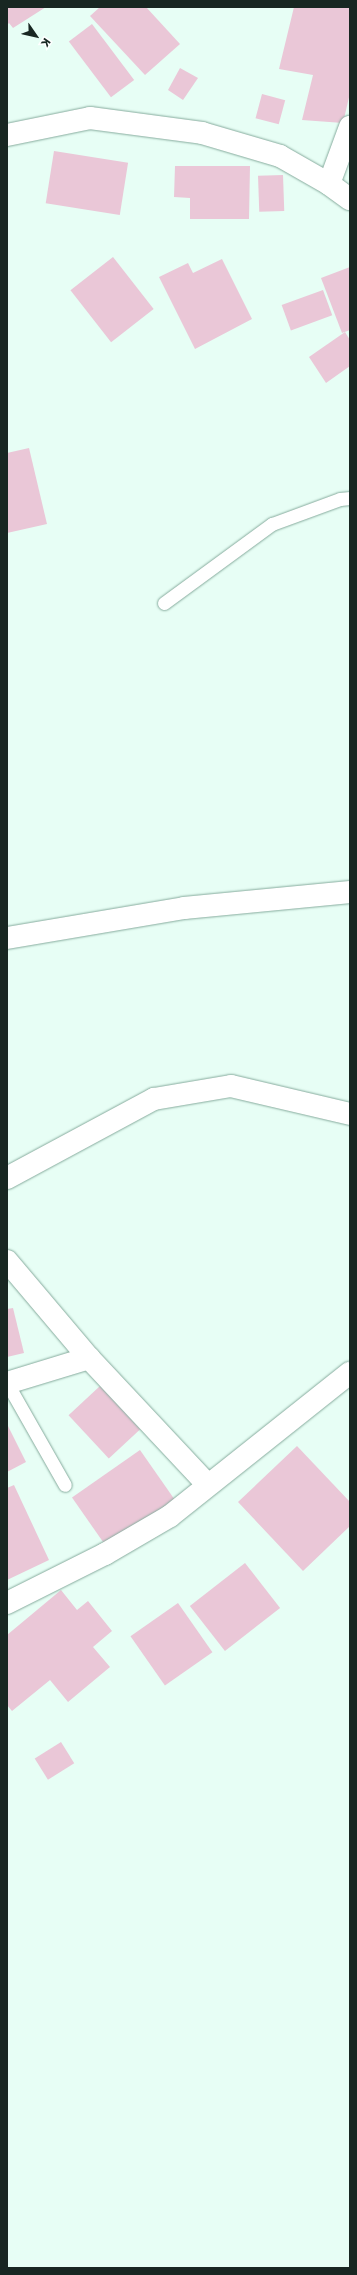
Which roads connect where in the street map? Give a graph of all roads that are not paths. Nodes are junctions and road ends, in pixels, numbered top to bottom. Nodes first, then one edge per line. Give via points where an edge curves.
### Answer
1 (350, 127) edge
2 (7, 135) edge
3 (329, 184) junction
4 (350, 199) edge
5 (350, 498) edge
6 (164, 603) dead end
7 (350, 892) edge
8 (7, 938) edge
9 (350, 1114) edge
10 (7, 1178) edge
11 (7, 1261) edge
12 (89, 1358) junction
13 (350, 1373) edge
14 (7, 1383) edge
15 (208, 1484) junction
16 (65, 1485) dead end
17 (7, 1603) edge

1 - 3 street
2 - 3 street via 90,118 202,133 280,156
3 - 4 street
5 - 6 lane via 340,499 272,524
7 - 8 street via 184,908
9 - 10 street via 231,1086 154,1099
11 - 12 street
12 - 14 street
12 - 15 street
13 - 15 street
14 - 16 lane
15 - 17 street via 170,1516 105,1554

